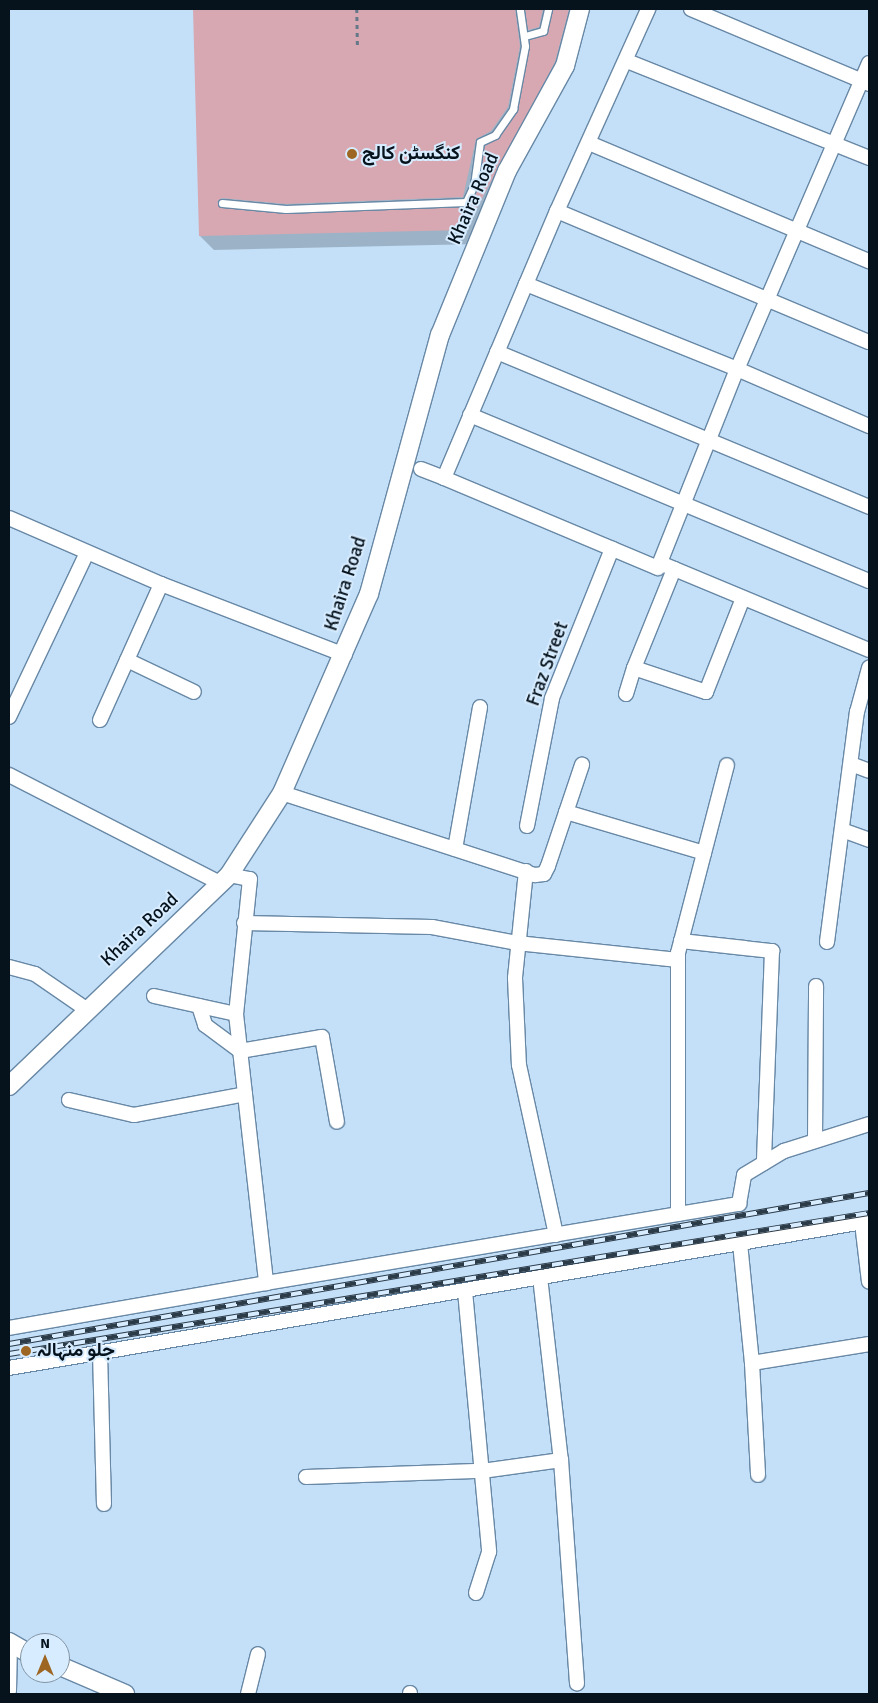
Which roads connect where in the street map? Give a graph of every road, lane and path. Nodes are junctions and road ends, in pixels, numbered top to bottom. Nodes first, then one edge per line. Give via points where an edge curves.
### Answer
1 (357, 9) edge
2 (520, 9) edge
3 (548, 9) edge
4 (580, 9) edge
5 (648, 9) edge
6 (691, 9) edge
7 (525, 36) junction
8 (358, 48) dead end
9 (627, 61) junction
10 (869, 63) edge
11 (866, 83) edge
12 (589, 143) junction
13 (836, 144) junction
14 (869, 158) edge
15 (222, 203) dead end
16 (557, 211) junction
17 (799, 231) junction
18 (869, 260) edge
19 (526, 284) junction
20 (766, 299) junction
21 (869, 342) edge
22 (497, 352) junction
23 (737, 369) junction
24 (470, 415) junction
25 (869, 426) edge
26 (708, 440) junction
27 (421, 469) dead end
28 (444, 478) junction
29 (683, 505) junction
30 (869, 507) edge
31 (9, 518) edge
32 (612, 549) junction
33 (87, 553) junction
34 (660, 564) junction
35 (674, 569) junction
36 (869, 581) edge
37 (162, 584) junction
38 (743, 598) junction
39 (869, 650) edge
40 (345, 655) junction
41 (128, 660) junction
42 (634, 668) junction
43 (869, 668) edge
44 (867, 687) edge
45 (194, 692) dead end
46 (626, 694) dead end
47 (480, 707) dead end
48 (9, 717) edge
49 (100, 720) dead end
50 (851, 764) junction
51 (582, 765) dead end
52 (727, 765) dead end
53 (869, 770) edge
54 (9, 775) edge
55 (282, 793) junction
56 (566, 812) junction
57 (527, 826) dead end
58 (842, 830) junction
59 (869, 840) edge
60 (455, 849) junction
61 (704, 853) junction
62 (526, 871) junction
63 (225, 879) junction
64 (244, 922) junction
65 (681, 941) junction
66 (827, 942) dead end
67 (518, 943) junction
68 (678, 960) junction
69 (9, 967) edge
70 (816, 986) dead end
71 (154, 996) dead end
72 (199, 1006) junction
73 (86, 1009) junction
74 (236, 1014) junction
75 (240, 1051) junction
76 (9, 1086) edge
77 (245, 1094) junction
78 (68, 1100) dead end
79 (337, 1122) dead end
80 (869, 1124) edge
81 (815, 1140) junction
82 (764, 1164) junction
83 (678, 1214) junction
84 (866, 1222) edge
85 (556, 1235) junction
86 (740, 1243) junction
87 (540, 1277) junction
88 (869, 1282) edge
89 (266, 1283) junction
90 (465, 1291) junction
91 (9, 1328) edge
92 (869, 1344) edge
93 (100, 1352) junction
94 (752, 1363) junction
95 (9, 1368) edge
96 (561, 1460) junction
97 (482, 1471) junction
98 (758, 1475) dead end
99 (306, 1477) dead end
100 (104, 1504) dead end
101 (476, 1593) dead end
102 (10, 1643) edge
103 (258, 1654) dead end
104 (70, 1670) edge
105 (578, 1683) dead end
106 (9, 1691) edge
107 (125, 1694) edge
108 (248, 1694) edge

1 - 8 path
2 - 7 lane
3 - 7 lane via 543,31
4 - 40 street, Khaira Road via 565,66 507,171 440,334 369,594
5 - 9 street
6 - 11 street
7 - 15 lane via 513,109 495,135 480,142 474,184 466,202 286,209
9 - 12 street
9 - 13 street
10 - 11 street
11 - 13 street
12 - 16 street
12 - 17 street
13 - 14 street
13 - 17 street
16 - 19 street
16 - 20 street
17 - 18 street
17 - 20 street
19 - 22 street
19 - 23 street
20 - 21 street
20 - 23 street
22 - 24 street
22 - 26 street
23 - 25 street
23 - 26 street
24 - 28 street
24 - 29 street
26 - 29 street
26 - 30 street
27 - 28 street
28 - 32 street
29 - 34 street
29 - 36 street
31 - 33 street
32 - 34 street via 658,568
32 - 57 street, Fraz Street via 552,698
33 - 37 street
33 - 48 street
34 - 35 street
35 - 38 street
35 - 42 street
37 - 40 street
37 - 41 street
38 - 39 street
38 - 42 street via 706,692
40 - 55 street, Khaira Road
41 - 45 street
41 - 49 street
42 - 46 street
43 - 44 street
44 - 50 street
47 - 60 street
50 - 53 street
50 - 58 street
51 - 56 street
52 - 61 street
54 - 63 street
55 - 60 street
55 - 63 street, Khaira Road
56 - 61 street
56 - 62 street via 544,874
58 - 59 street
58 - 66 street
60 - 62 street
61 - 65 street
62 - 67 street
63 - 64 street via 250,878
63 - 73 street, Khaira Road
64 - 67 street via 432,927
64 - 74 street
65 - 68 street
65 - 82 street via 772,951
67 - 68 street
67 - 85 street via 519,1065
68 - 83 street
69 - 73 street via 34,974
70 - 81 street
71 - 72 street
72 - 74 street
72 - 75 street via 205,1024
73 - 76 street, Khaira Road
74 - 75 street
75 - 77 street
75 - 79 street via 322,1037
77 - 78 street via 134,1116
77 - 89 street
80 - 81 street
81 - 82 street
82 - 83 street via 744,1175 739,1204
83 - 85 street
84 - 86 street
84 - 88 street
85 - 89 street
86 - 87 street
86 - 94 street
87 - 90 street
87 - 96 street
89 - 91 street
90 - 93 street
90 - 97 street
92 - 94 street
93 - 95 street
93 - 100 street
94 - 98 street
96 - 97 street
96 - 105 street
97 - 99 street
97 - 101 street via 490,1552
102 - 106 street
103 - 108 street
104 - 107 street

